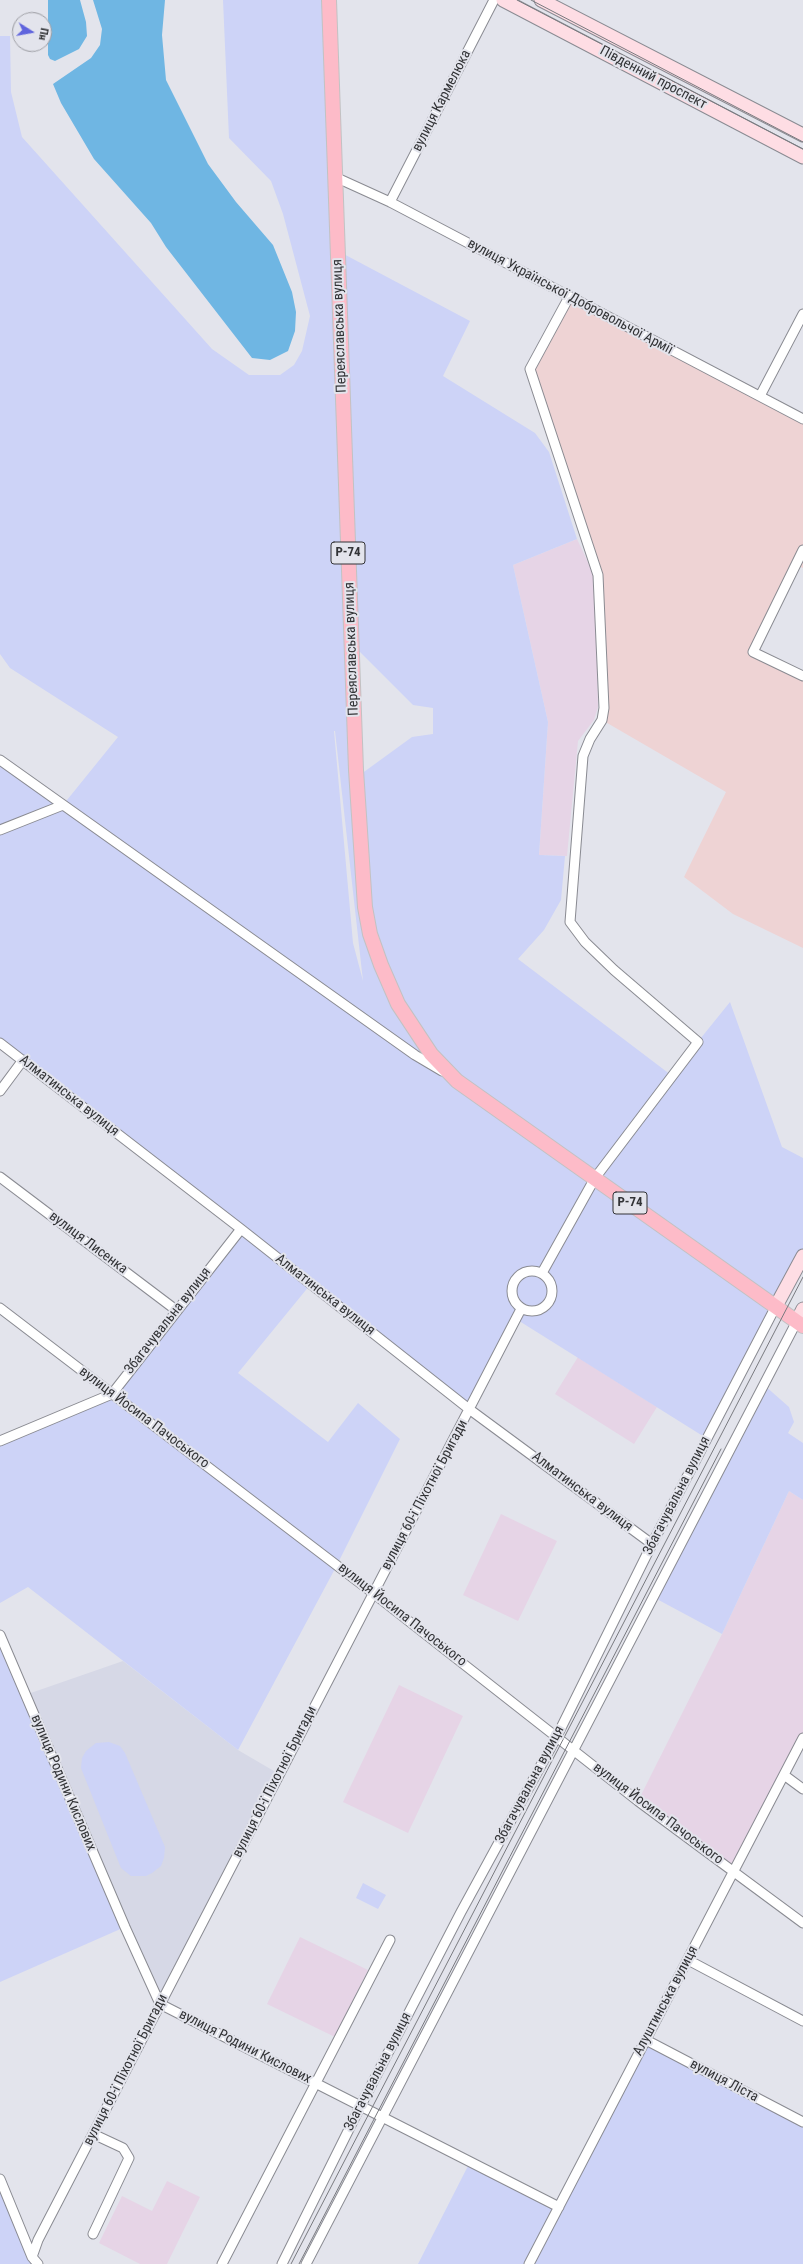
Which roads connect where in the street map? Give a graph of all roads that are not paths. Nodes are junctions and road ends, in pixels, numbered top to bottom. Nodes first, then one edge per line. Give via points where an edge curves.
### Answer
1 (329, 0) edge
2 (494, 0) edge
3 (504, 0) edge
4 (541, 0) edge
5 (803, 135) edge
6 (803, 157) edge
7 (335, 177) junction
8 (390, 202) junction
9 (569, 297) junction
10 (803, 314) edge
11 (760, 396) junction
12 (803, 419) edge
13 (803, 550) edge
14 (803, 676) edge
15 (0, 760) edge
16 (63, 805) junction
17 (0, 830) edge
18 (0, 1043) edge
19 (23, 1060) junction
20 (457, 1080) junction
21 (0, 1091) edge
22 (0, 1177) edge
23 (595, 1178) junction
24 (242, 1229) junction
25 (803, 1256) edge
26 (542, 1273) junction
27 (776, 1306) junction
28 (0, 1308) edge
29 (522, 1309) junction
30 (176, 1310) junction
31 (801, 1319) edge
32 (112, 1394) junction
33 (469, 1409) junction
34 (0, 1441) edge
35 (652, 1544) junction
36 (373, 1593) junction
37 (0, 1635) edge
38 (557, 1736) junction
39 (803, 1738) edge
40 (574, 1750) junction
41 (784, 1775) junction
42 (803, 1789) edge
43 (734, 1870) junction
44 (803, 1923) edge
45 (390, 1940) dead end
46 (688, 1960) junction
47 (160, 2004) junction
48 (803, 2021) edge
49 (646, 2040) junction
50 (316, 2084) junction
51 (360, 2107) junction
52 (383, 2118) junction
53 (803, 2122) edge
54 (93, 2134) junction
55 (0, 2179) edge
56 (560, 2207) junction
57 (93, 2234) dead end
58 (35, 2260) edge
59 (222, 2264) edge
60 (282, 2264) edge
61 (306, 2264) edge
62 (529, 2264) edge

1 - 7 main road, Переяславська вулиця / Р-74
2 - 8 street, вулиця Кармелюка
3 - 6 main road, Південний проспект
4 - 5 main road, Південний проспект
7 - 8 street, вулиця Української Добровольчої Армії
7 - 20 main road, Переяславська вулиця / Р-74 via 356,770 365,907 370,934 398,1004 431,1054
8 - 9 street, вулиця Української Добровольчої Армії
9 - 11 street, вулиця Української Добровольчої Армії
9 - 23 street via 530,369 598,575 604,708 602,720 583,756 570,922 585,942 614,970 698,1042
10 - 11 street
11 - 12 street, вулиця Української Добровольчої Армії
13 - 14 street via 753,652
15 - 16 street
16 - 17 street
16 - 20 street via 415,1055
18 - 19 street, Алматинська вулиця
19 - 21 street
19 - 24 street, Алматинська вулиця
20 - 23 main road, Р-74
22 - 30 street, вулиця Лисенка
23 - 26 street
23 - 27 main road, Р-74
24 - 30 street, Збагачувальна вулиця
24 - 33 street, Алматинська вулиця
25 - 27 main road
26 - 29 street via 528,1271 515,1280 512,1293
26 - 29 street via 551,1284 550,1302 537,1311
27 - 31 main road, Р-74
27 - 35 street, Збагачувальна вулиця
28 - 32 street, вулиця Йосипа Пачоського
29 - 33 street, вулиця 60-ї Піхотної Бригади
30 - 32 street, Збагачувальна вулиця
31 - 40 street, Збагачувальна вулиця
32 - 34 street, Збагачувальна вулиця
32 - 36 street, вулиця Йосипа Пачоського
33 - 35 street, Алматинська вулиця
33 - 36 street, вулиця 60-ї Піхотної Бригади
35 - 38 street, Збагачувальна вулиця
36 - 38 street, вулиця Йосипа Пачоського
36 - 47 street, вулиця 60-ї Піхотної Бригади
37 - 47 street, вулиця Родини Кислових
38 - 40 street, вулиця Йосипа Пачоського
38 - 51 street, Збагачувальна вулиця via 461,1912
39 - 41 street, Алуштинська вулиця
40 - 43 street, вулиця Йосипа Пачоського
40 - 52 street, Збагачувальна вулиця
41 - 42 street
41 - 43 street, Алуштинська вулиця
43 - 44 street, вулиця Йосипа Пачоського
43 - 46 street, Алуштинська вулиця
45 - 50 street
46 - 48 street
46 - 49 street, Алуштинська вулиця
47 - 50 street, вулиця Родини Кислових
47 - 54 street, вулиця 60-ї Піхотної Бригади
49 - 53 street, вулиця Ліста
49 - 56 street, Алуштинська вулиця
50 - 51 street, вулиця Родини Кислових
50 - 59 street
51 - 52 street, вулиця Родини Кислових
51 - 60 street, Збагачувальна вулиця
52 - 56 street, вулиця Родини Кислових
52 - 61 street, Збагачувальна вулиця
54 - 57 street via 123,2148 129,2158
54 - 58 street, вулиця 60-ї Піхотної Бригади via 38,2240
55 - 58 street
56 - 62 street, Алуштинська вулиця

